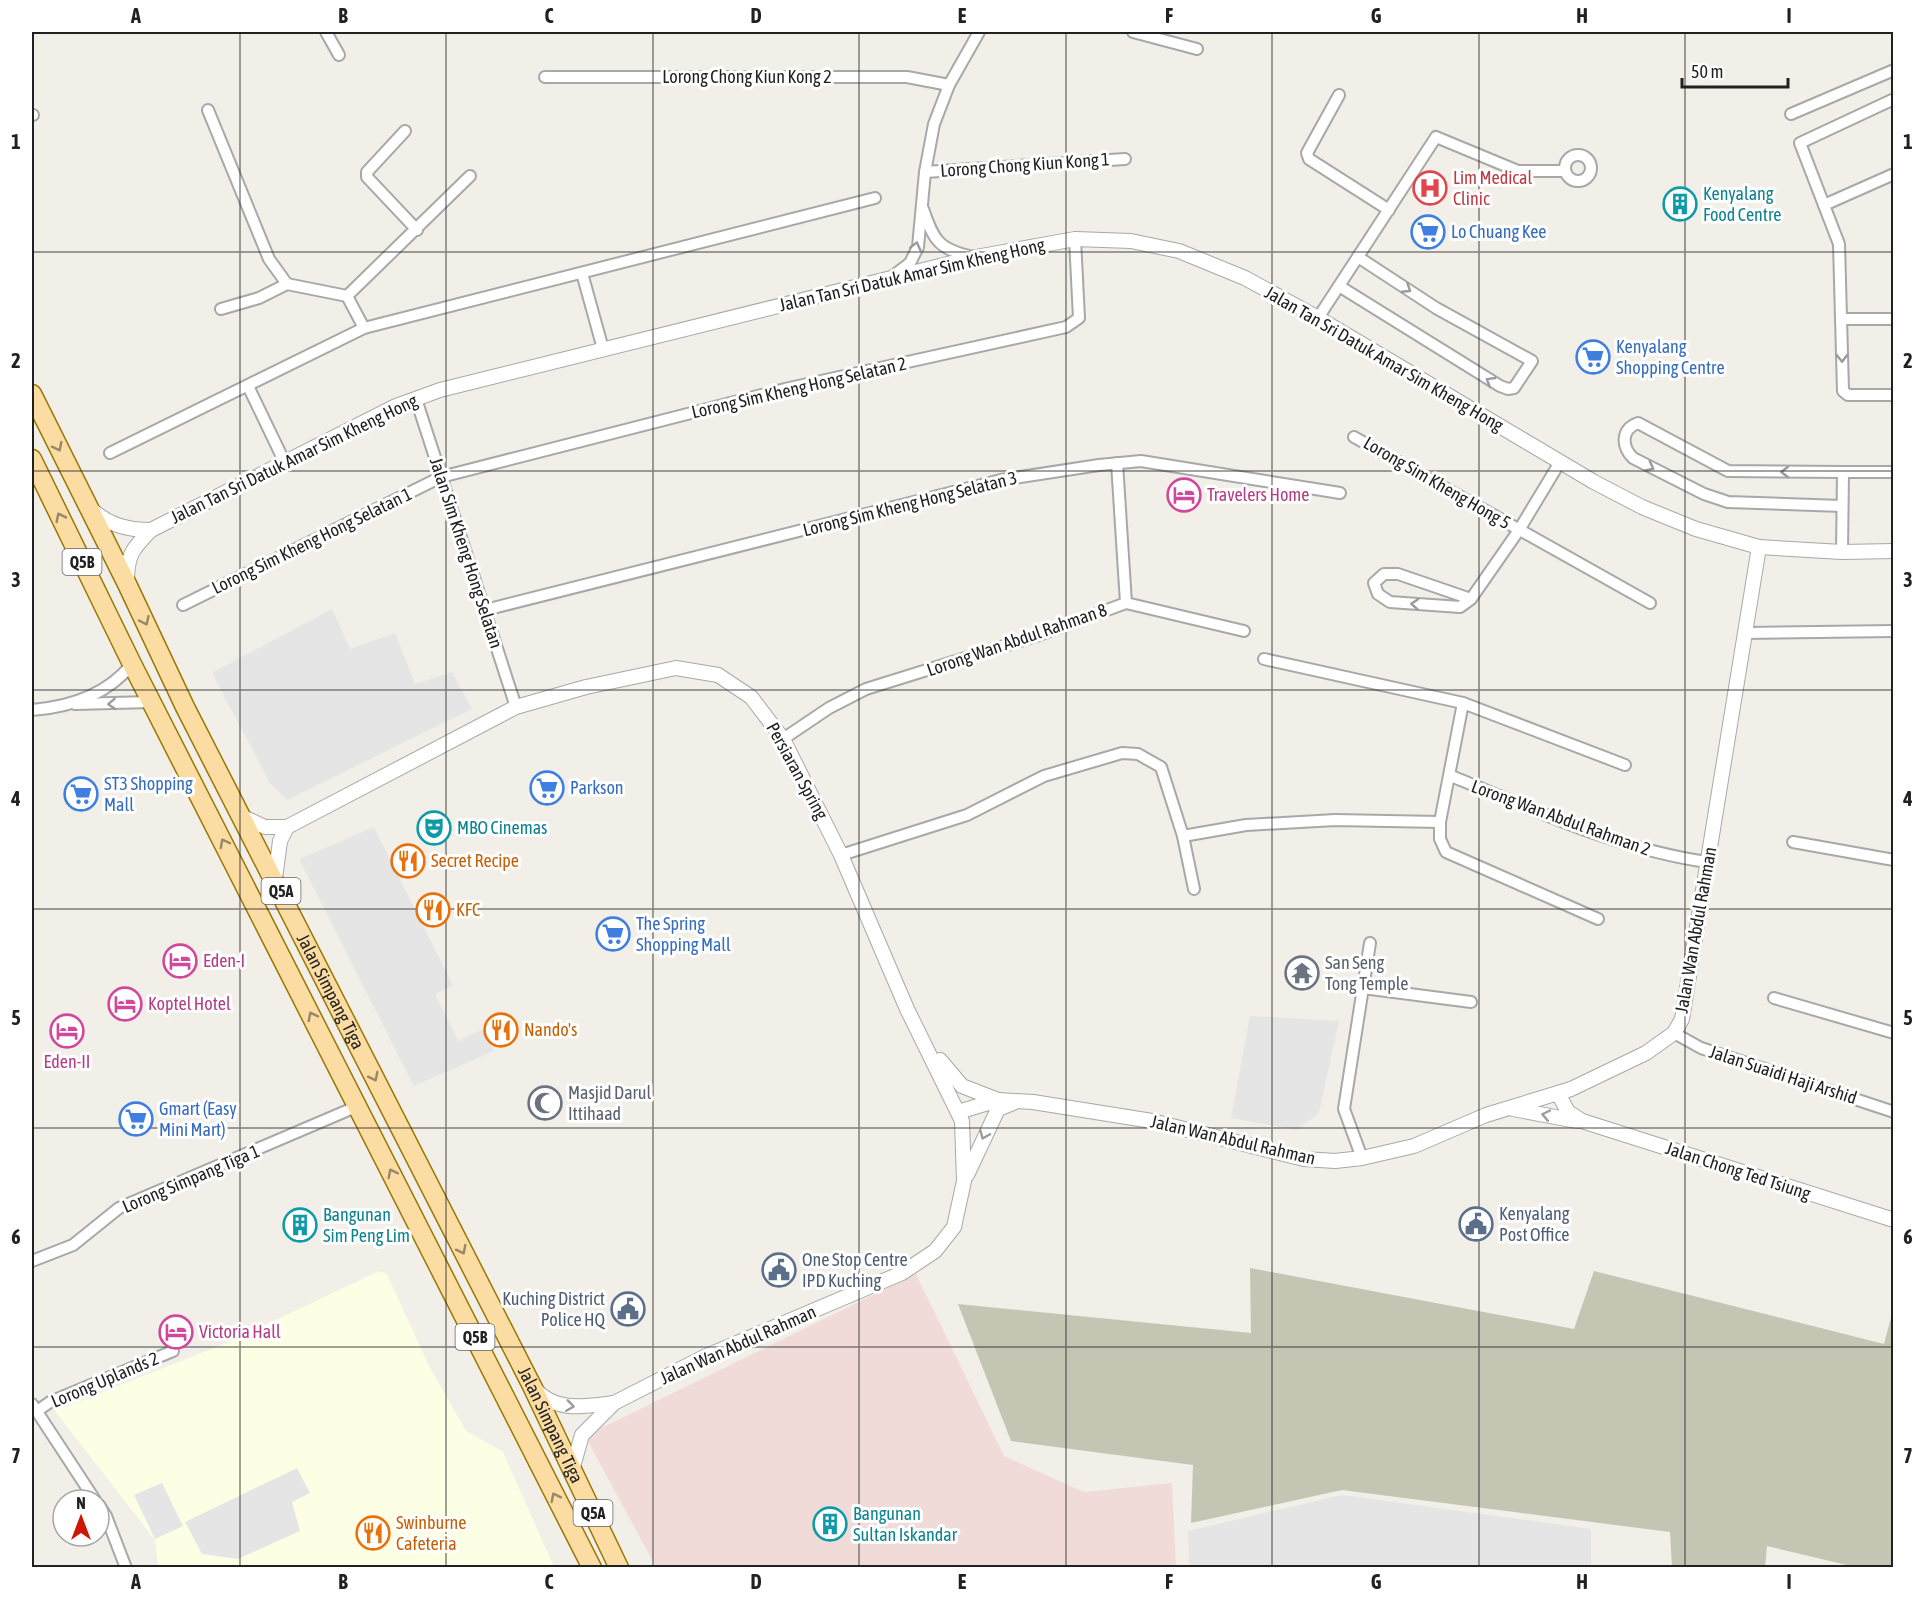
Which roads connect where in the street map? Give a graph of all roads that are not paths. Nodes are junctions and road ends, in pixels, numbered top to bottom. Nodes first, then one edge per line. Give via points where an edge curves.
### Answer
1 (326, 32) edge
2 (979, 32) edge
3 (1132, 32) edge
4 (1197, 49) dead end
5 (339, 55) dead end
6 (1893, 70) edge
7 (545, 77) dead end
8 (949, 85) junction
9 (1339, 94) dead end
10 (1893, 99) edge
11 (208, 110) dead end
12 (1791, 114) dead end
13 (405, 131) dead end
14 (1125, 159) dead end
15 (1565, 171) dead end
16 (925, 172) junction
17 (1893, 174) edge
18 (470, 176) dead end
19 (875, 198) dead end
20 (921, 202) junction
21 (1824, 205) junction
22 (1389, 210) junction
23 (417, 230) junction
24 (1075, 239) junction
25 (1358, 256) junction
26 (976, 257) junction
27 (582, 273) junction
28 (890, 279) junction
29 (287, 284) junction
30 (1339, 286) junction
31 (347, 296) junction
32 (221, 309) dead end
33 (1318, 318) junction
34 (1841, 319) junction
35 (1893, 319) edge
36 (364, 328) junction
37 (603, 350) junction
38 (248, 386) junction
39 (32, 394) edge
40 (1893, 395) edge
41 (416, 399) junction
42 (1354, 437) dead end
43 (110, 453) dead end
44 (32, 459) edge
45 (284, 461) junction
46 (1560, 462) junction
47 (1117, 463) junction
48 (1843, 472) junction
49 (1893, 472) edge
50 (441, 477) junction
51 (1340, 493) dead end
52 (1842, 506) junction
53 (88, 507) junction
54 (151, 530) junction
55 (1519, 530) junction
56 (1760, 547) junction
57 (1842, 552) junction
58 (1893, 552) edge
59 (127, 584) junction
60 (1471, 600) junction
61 (1126, 603) junction
62 (1650, 603) dead end
63 (183, 605) dead end
64 (485, 610) junction
65 (1244, 631) dead end
66 (1893, 631) edge
67 (1745, 633) junction
68 (1264, 659) dead end
69 (132, 664) junction
70 (151, 702) junction
71 (1463, 703) junction
72 (72, 704) junction
73 (516, 707) junction
74 (32, 710) edge
75 (783, 739) junction
76 (1625, 765) dead end
77 (1451, 776) junction
78 (241, 816) junction
79 (1440, 822) junction
80 (287, 826) junction
81 (1183, 836) junction
82 (1793, 842) dead end
83 (841, 855) junction
84 (1893, 860) edge
85 (1707, 862) junction
86 (275, 879) junction
87 (1194, 889) dead end
88 (1598, 920) dead end
89 (1370, 943) dead end
90 (1362, 988) junction
91 (1774, 998) dead end
92 (1472, 1002) dead end
93 (1674, 1033) junction
94 (1893, 1033) edge
95 (926, 1045) junction
96 (1564, 1091) junction
97 (998, 1100) junction
98 (1018, 1101) junction
99 (358, 1106) junction
100 (1510, 1109) junction
101 (958, 1112) junction
102 (1893, 1112) edge
103 (1582, 1121) junction
104 (1362, 1158) junction
105 (964, 1181) junction
106 (1893, 1220) edge
107 (32, 1261) edge
108 (173, 1351) dead end
109 (532, 1386) junction
110 (614, 1403) junction
111 (34, 1408) edge
112 (572, 1470) junction
113 (87, 1488) edge
114 (593, 1513) junction
115 (570, 1526) junction
116 (111, 1533) edge
117 (616, 1562) edge
118 (126, 1568) edge
119 (582, 1568) edge
120 (592, 1568) edge
121 (632, 1568) edge

1 - 5 street
2 - 8 street
3 - 4 street
6 - 12 street
7 - 8 street, Lorong Chong Kiun Kong 2 via 907,77
8 - 16 street via 934,124
9 - 22 street via 1307,153 1309,159
10 - 21 street via 1800,143
11 - 29 street via 269,259
13 - 23 street via 367,172 367,177
14 - 16 street, Lorong Chong Kiun Kong 1
15 - 22 street via 1518,171 1436,137
16 - 20 street
17 - 21 street
18 - 23 street
19 - 27 street
20 - 26 street via 940,246
28 -> 20 street via 910,263 918,247
21 - 34 street via 1839,244
22 - 25 street
23 - 31 street
24 - 26 street, Jalan Tan Sri Datuk Amar Sim Kheng Hong
24 - 33 street, Jalan Tan Sri Datuk Amar Sim Kheng Hong via 1131,241 1179,251 1245,278
24 - 50 street, Lorong Sim Kheng Hong Selatan 2 via 1079,318 1066,327 785,389
25 - 30 street
25 -> 30 street via 1436,308 1532,361 1514,388 1500,386
26 - 28 street, Jalan Tan Sri Datuk Amar Sim Kheng Hong
27 - 36 street
27 - 37 street
28 - 37 street, Jalan Tan Sri Datuk Amar Sim Kheng Hong
29 - 31 street
29 - 32 street via 259,298
30 - 33 street
31 - 36 street
33 - 46 street, Jalan Tan Sri Datuk Amar Sim Kheng Hong
34 - 35 street
34 -> 40 street via 1843,391 1848,395
36 - 38 street
37 - 41 street, Jalan Tan Sri Datuk Amar Sim Kheng Hong
38 - 43 street
38 - 45 street
39 -> 53 main road, Jalan Simpang Tiga / Q5A
41 - 45 street, Jalan Tan Sri Datuk Amar Sim Kheng Hong
41 - 50 street, Jalan Sim Kheng Hong Selatan
42 - 55 street, Lorong Sim Kheng Hong 5
69 -> 44 main road, Jalan Simpang Tiga / Q5B
45 - 54 street, Jalan Tan Sri Datuk Amar Sim Kheng Hong
46 - 55 street, Lorong Sim Kheng Hong 5
46 - 56 street, Jalan Tan Sri Datuk Amar Sim Kheng Hong via 1642,507 1696,529
47 - 51 street, Lorong Sim Kheng Hong Selatan 3 via 1141,460
47 - 61 street, Lorong Wan Abdul Rahman 8
47 - 64 street, Lorong Sim Kheng Hong Selatan 3 via 1001,480
48 - 49 street
48 - 52 street
48 -> 52 street via 1728,471 1638,423 1624,438 1625,449 1633,458 1715,499
50 - 63 street, Lorong Sim Kheng Hong Selatan 1
50 - 64 street, Jalan Sim Kheng Hong Selatan
52 - 57 street
53 - 54 street, Jalan Tan Sri Datuk Amar Sim Kheng Hong via 113,524
53 - 59 main road, Jalan Simpang Tiga / Q5A
54 - 59 street, Jalan Tan Sri Datuk Amar Sim Kheng Hong via 133,548 127,564
55 - 60 street, Lorong Sim Kheng Hong 5
55 - 62 street, Lorong Sim Kheng Hong 5
56 - 57 street, Jalan Tan Sri Datuk Amar Sim Kheng Hong
56 - 67 street, Jalan Wan Abdul Rahman
57 - 58 street, Jalan Tan Sri Datuk Amar Sim Kheng Hong
59 -> 78 main road, Jalan Simpang Tiga / Q5A via 184,707
60 -> 60 street via 1460,607 1390,602 1378,594 1374,583 1384,574 1398,574
61 - 65 street
61 - 75 street, Lorong Wan Abdul Rahman 8 via 1039,635 866,689
64 - 73 street, Jalan Sim Kheng Hong Selatan
66 - 67 street
67 - 85 street, Jalan Wan Abdul Rahman
68 - 71 street
69 - 70 main road, Jalan Simpang Tiga / Q5B
69 - 72 street via 107,688
70 -> 72 street
99 -> 70 main road, Jalan Simpang Tiga / Q5B
71 - 76 street
71 - 77 street
72 - 74 street
73 - 75 street, Persiaran Spring via 647,672 699,670 718,675 751,697
73 - 80 street, Persiaran Spring
75 - 83 street, Persiaran Spring
77 - 79 street
77 - 85 street, Lorong Wan Abdul Rahman 2 via 1617,842
78 - 80 street via 265,826
78 - 86 main road, Jalan Simpang Tiga / Q5A
79 - 81 street via 1335,820 1257,824
79 - 88 street via 1440,839 1446,852
80 - 86 street via 280,841
81 - 83 street via 1161,767 1138,754 1122,753 1044,776 967,814
81 - 87 street
82 - 84 street
83 - 95 street, Persiaran Spring
85 - 93 street, Jalan Wan Abdul Rahman via 1682,1018
86 -> 109 main road, Jalan Simpang Tiga / Q5A
89 - 90 street
90 - 92 street
90 - 104 street via 1344,1109
91 - 94 street
93 - 96 street, Jalan Wan Abdul Rahman via 1627,1064
93 - 102 street, Jalan Suaidi Haji Arshid via 1701,1048
95 - 97 street via 962,1086
95 - 101 street, Persiaran Spring
96 - 100 street, Jalan Wan Abdul Rahman
96 - 103 street
97 - 98 street, Jalan Wan Abdul Rahman
97 - 101 street, Jalan Wan Abdul Rahman
98 - 104 street, Jalan Wan Abdul Rahman via 1152,1121 1304,1159
98 -> 105 street via 998,1109
99 - 107 street, Lorong Simpang Tiga 1 via 119,1208 73,1245
115 -> 99 main road, Jalan Simpang Tiga / Q5B
103 -> 100 street, Jalan Chong Ted Tsiung
100 - 104 street, Jalan Wan Abdul Rahman via 1414,1146
101 - 105 street, Jalan Wan Abdul Rahman via 964,1138
103 - 106 street, Jalan Chong Ted Tsiung
105 - 110 street, Jalan Wan Abdul Rahman via 950,1233 935,1251 914,1266 704,1357
108 - 111 street, Lorong Uplands 2
109 -> 110 street via 542,1397 557,1404 578,1408
109 - 112 main road, Jalan Simpang Tiga / Q5A
110 - 112 street via 582,1435
111 - 113 street
112 - 114 main road, Jalan Simpang Tiga / Q5A
114 - 117 main road, Jalan Simpang Tiga / Q5A
114 - 121 main road, Q5A
115 - 119 main road, Q5B
115 - 120 main road, Jalan Simpang Tiga / Q5B
116 - 118 street

